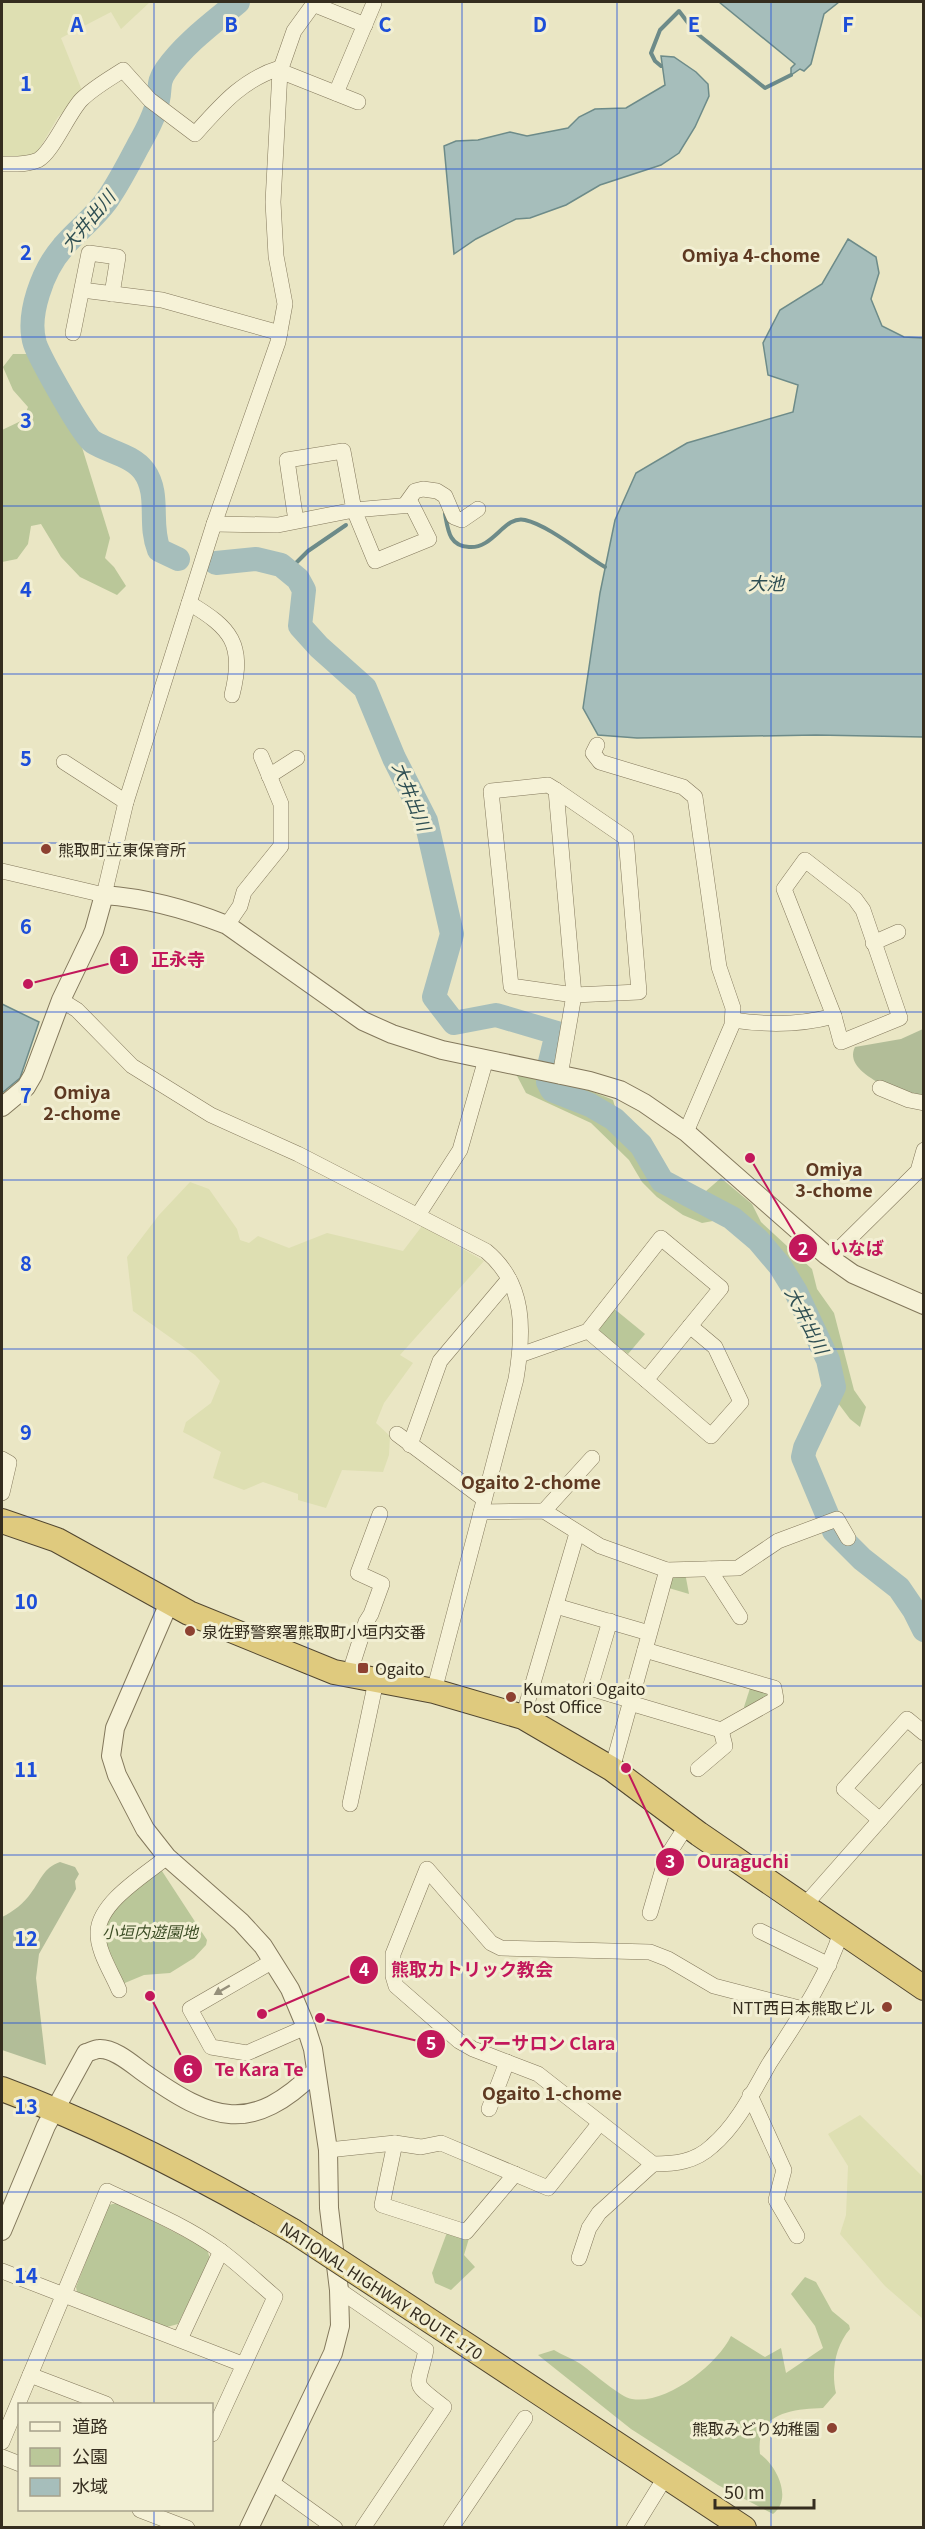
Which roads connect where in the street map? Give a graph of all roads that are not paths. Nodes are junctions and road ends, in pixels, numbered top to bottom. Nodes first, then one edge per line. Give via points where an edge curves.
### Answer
1 (314, 3) edge
2 (374, 3) dead end
3 (365, 25) junction
4 (280, 69) junction
5 (336, 93) junction
6 (358, 102) dead end
7 (2, 164) edge
8 (82, 290) junction
9 (112, 294) junction
10 (73, 333) dead end
11 (280, 333) junction
12 (405, 505) junction
13 (478, 509) dead end
14 (354, 510) junction
15 (297, 521) junction
16 (214, 524) junction
17 (189, 603) junction
18 (232, 695) dead end
19 (597, 745) dead end
20 (261, 756) dead end
21 (297, 758) dead end
22 (64, 762) dead end
23 (269, 776) junction
24 (556, 790) junction
25 (126, 802) junction
26 (2, 871) edge
27 (104, 895) junction
28 (226, 925) junction
29 (898, 932) dead end
30 (873, 943) junction
31 (574, 995) junction
32 (61, 1000) junction
33 (834, 1016) junction
34 (733, 1020) junction
35 (486, 1059) junction
36 (560, 1076) junction
37 (880, 1088) dead end
38 (924, 1103) edge
39 (2, 1107) edge
40 (686, 1132) junction
41 (924, 1150) edge
42 (418, 1215) junction
43 (830, 1258) junction
44 (509, 1279) junction
45 (924, 1305) edge
46 (690, 1326) junction
47 (588, 1331) junction
48 (520, 1354) junction
49 (646, 1380) junction
50 (396, 1434) dead end
51 (410, 1445) junction
52 (592, 1458) dead end
53 (2, 1459) edge
54 (2, 1493) edge
55 (482, 1506) junction
56 (544, 1511) junction
57 (380, 1514) dead end
58 (2, 1521) edge
59 (577, 1533) junction
60 (848, 1538) dead end
61 (709, 1569) junction
62 (667, 1570) junction
63 (169, 1603) junction
64 (556, 1606) junction
65 (740, 1617) dead end
66 (610, 1622) junction
67 (649, 1633) junction
68 (645, 1650) junction
69 (349, 1675) junction
70 (376, 1681) junction
71 (434, 1691) junction
72 (630, 1702) junction
73 (523, 1717) junction
74 (721, 1730) junction
75 (924, 1733) edge
76 (612, 1768) junction
77 (698, 1768) dead end
78 (924, 1770) edge
79 (350, 1804) dead end
80 (880, 1820) junction
81 (687, 1825) junction
82 (166, 1857) junction
83 (804, 1906) junction
84 (650, 1913) dead end
85 (760, 1931) dead end
86 (841, 1932) junction
87 (273, 1961) junction
88 (829, 1965) junction
89 (924, 1988) edge
90 (119, 1990) dead end
91 (803, 2009) junction
92 (306, 2027) junction
93 (507, 2062) junction
94 (316, 2072) junction
95 (2, 2089) edge
96 (750, 2095) junction
97 (56, 2109) junction
98 (489, 2109) dead end
99 (599, 2124) junction
100 (394, 2143) junction
101 (328, 2150) junction
102 (653, 2164) junction
103 (515, 2174) junction
104 (2, 2231) edge
105 (797, 2236) dead end
106 (221, 2251) junction
107 (579, 2258) dead end
108 (2, 2271) edge
109 (339, 2290) junction
110 (62, 2295) junction
111 (180, 2339) junction
112 (242, 2364) junction
113 (30, 2375) junction
114 (18, 2403) edge
115 (103, 2403) edge
116 (18, 2404) edge
117 (525, 2418) dead end
118 (213, 2432) edge
119 (2, 2442) edge
120 (2, 2457) edge
121 (18, 2463) edge
122 (666, 2476) junction
123 (271, 2482) junction
124 (144, 2511) edge
125 (172, 2519) edge
126 (458, 2525) edge
127 (187, 2528) edge
128 (249, 2528) edge
129 (335, 2528) edge
130 (363, 2528) edge
131 (634, 2528) edge
132 (744, 2528) edge

1 - 3 street
1 - 4 street via 294,31
2 - 3 street
3 - 5 street
4 - 5 street
4 - 7 street via 263,73 225,99 195,134 150,100 123,70 83,98 49,151 39,159
4 - 11 street via 273,202 276,256 285,304
5 - 6 street
8 - 9 street
8 - 9 street via 89,253 118,257
8 - 10 street
9 - 11 street via 162,300
11 - 16 street
12 - 13 street via 415,491 423,489 446,496 454,517 462,520
12 - 14 street
12 - 14 street via 412,505 429,539 375,561
14 - 15 street
14 - 15 street via 343,451 287,460
15 - 16 street via 278,525
16 - 17 street
17 - 18 street via 217,620 230,635 238,671
17 - 25 street
19 - 34 street via 593,753 600,762 683,787 695,797 719,967 733,1008
20 - 23 street
21 - 23 street
22 - 25 street
23 - 28 street via 281,804 281,846 244,892 240,906
24 - 31 street
24 - 31 street via 626,838 639,992
24 - 31 street via 548,785 491,792 512,986
25 - 27 street
26 - 27 street
27 - 28 street via 124,896
27 - 32 street via 94,931
28 - 35 street via 363,1021 442,1050
29 - 30 street
30 - 33 street via 900,1018 842,1042
30 - 33 street via 863,910 855,899 805,860 784,890
31 - 36 street
32 - 39 street via 33,1075 26,1087
32 - 42 street via 132,1066 156,1082 211,1115
33 - 34 street via 811,1022
34 - 40 street
35 - 36 street
35 - 42 street via 460,1150
36 - 40 street via 620,1090
37 - 38 street
40 - 43 street
41 - 43 street via 918,1171
42 - 44 street via 486,1251 500,1263
43 - 45 street via 853,1274
44 - 48 street via 520,1311
44 - 51 street via 440,1361
46 - 47 street via 721,1288 661,1238
46 - 49 street
46 - 49 street via 716,1347 741,1402 711,1436
47 - 48 street
47 - 49 street
48 - 55 street
50 - 51 street
51 - 55 street
52 - 56 street
53 - 54 street via 9,1463
55 - 56 street
55 - 71 street
56 - 59 street
57 - 69 street via 358,1573 382,1584
58 - 63 highway via 57,1540
59 - 62 street via 600,1546
59 - 64 street
60 - 61 street via 831,1522 778,1541 738,1568
61 - 62 street
61 - 65 street
62 - 67 street
63 - 69 highway
63 - 82 street via 111,1743 117,1775 145,1828
64 - 66 street
64 - 73 street
66 - 67 street
66 - 72 street via 590,1688
67 - 68 street
68 - 72 street
68 - 74 street via 774,1688 776,1699
69 - 70 highway
70 - 71 highway
70 - 79 street
71 - 73 highway
72 - 74 street
72 - 76 street
73 - 76 highway
74 - 77 street via 725,1746
75 - 80 street via 908,1719 844,1789
76 - 81 highway
78 - 80 street
80 - 83 street
81 - 83 highway
81 - 84 street via 666,1858
82 - 87 street via 241,1922
82 - 90 street via 107,1908 101,1922 98,1933 103,1953
83 - 86 highway
85 - 88 street
86 - 88 street
86 - 89 highway
87 - 92 street
87 -> 92 street via 190,2009 211,2048 229,2052 248,2053
88 - 91 street
91 - 93 street via 714,1986 650,1952 501,1948 491,1943 427,1869 393,1954 396,1986 459,2041
91 - 96 street
92 - 94 street
93 - 98 street
93 - 99 street via 538,2074
94 - 97 street via 270,2108 238,2115 185,2099 100,2048 86,2053
94 - 101 street
95 - 97 highway, NATIONAL HIGHWAY ROUTE 170
96 - 102 street via 711,2147 684,2163
96 - 105 street via 784,2170 776,2200
97 - 104 street
97 - 122 highway, NATIONAL HIGHWAY ROUTE 170, bridge via 216,2186 293,2231
99 - 102 street
99 - 103 street via 548,2188
100 - 101 street
100 - 103 street via 421,2147 441,2144
100 - 103 street via 382,2205 466,2232
101 - 109 street via 329,2208
102 - 107 street via 599,2213
106 - 110 street via 163,2217 107,2191
106 - 111 street
106 - 112 street via 275,2297
108 - 110 street
109 - 123 street via 340,2326 333,2353
109 - 130 street via 426,2350 417,2379 420,2388 444,2407
110 - 111 street
110 - 113 street
111 - 112 street
112 - 118 street
113 - 114 street
113 - 115 street
116 - 119 street
117 - 126 street
120 - 121 street
122 - 131 street
122 - 132 highway, NATIONAL HIGHWAY ROUTE 170
123 - 128 street
123 - 129 street
124 - 125 street
125 - 127 street

